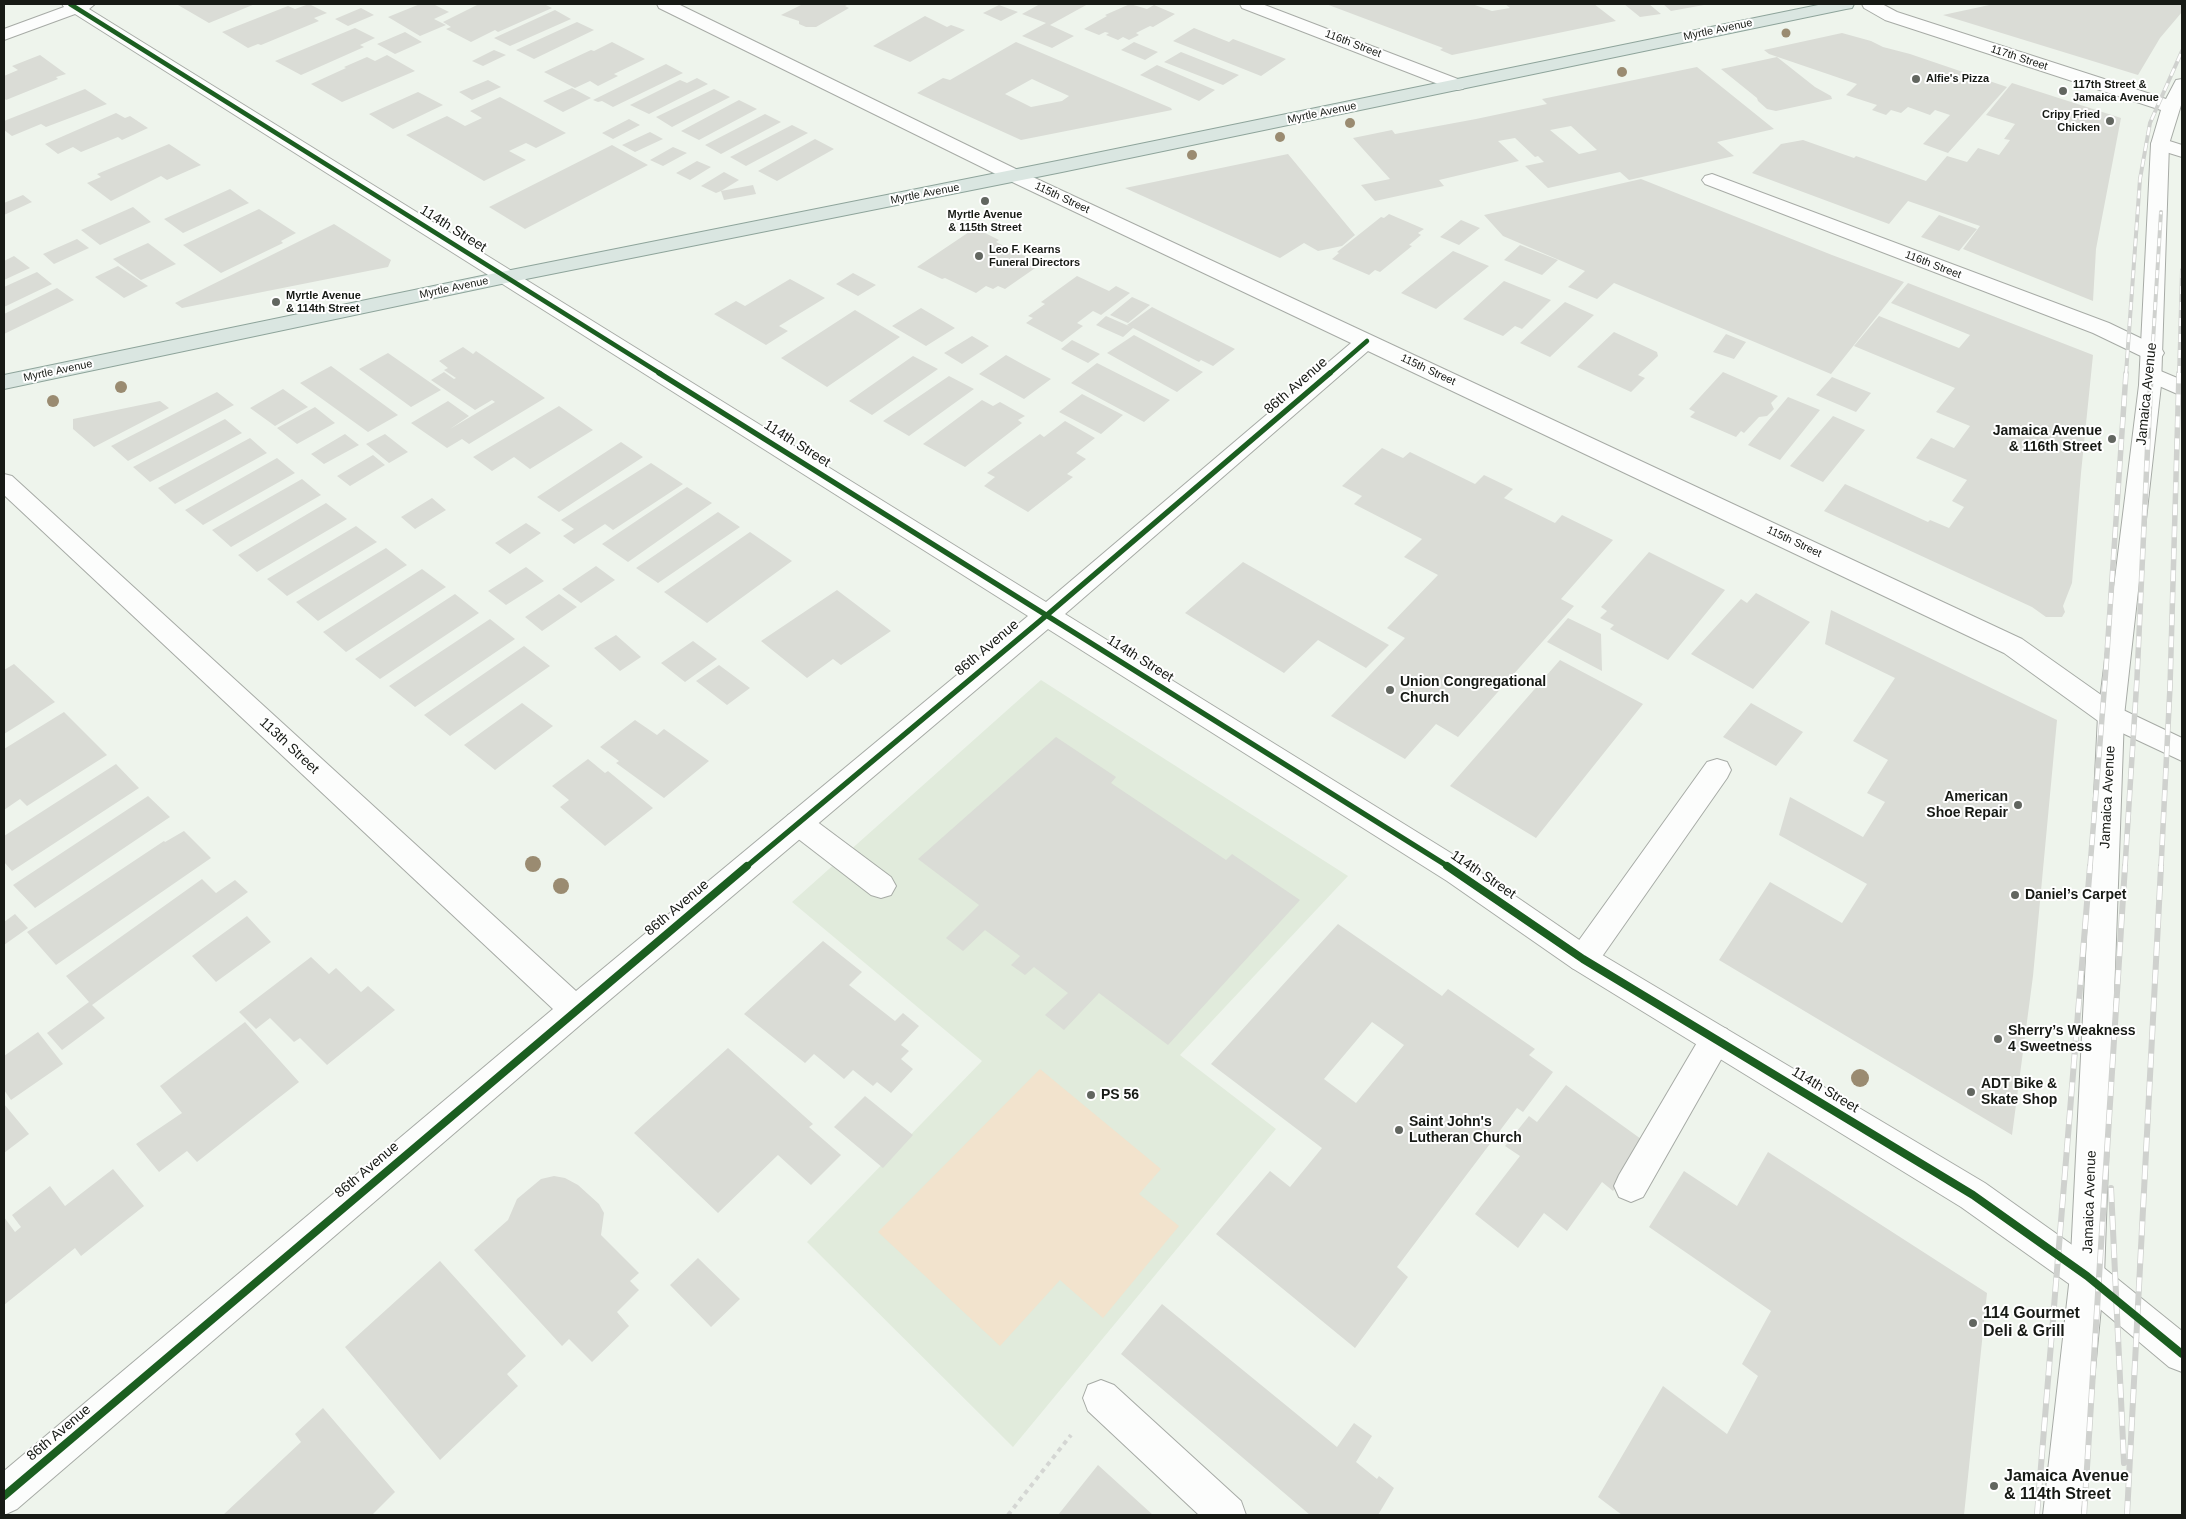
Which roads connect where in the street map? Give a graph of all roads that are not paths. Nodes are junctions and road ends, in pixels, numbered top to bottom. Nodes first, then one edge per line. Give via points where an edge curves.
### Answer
1 (666, 4) edge
2 (1248, 4) edge
3 (1846, 4) edge
4 (1870, 4) edge
5 (78, 5) edge
6 (4, 35) edge
7 (1457, 85) junction
8 (2176, 96) edge
9 (2171, 148) edge
10 (1015, 176) junction
11 (1712, 180) dead end
12 (506, 277) junction
13 (1367, 341) junction
14 (2152, 364) junction
15 (4, 382) edge
16 (2182, 389) edge
17 (4, 482) edge
18 (1047, 615) junction
19 (2111, 716) junction
20 (2182, 750) edge
21 (1717, 770) dead end
22 (798, 823) junction
23 (881, 886) dead end
24 (1583, 959) junction
25 (575, 1010) junction
26 (1716, 1039) junction
27 (1631, 1186) dead end
28 (2087, 1276) junction
29 (2182, 1354) edge
30 (1101, 1398) road end
31 (4, 1496) edge
32 (1227, 1515) edge
33 (2062, 1515) edge

1 - 10 street, 115th Street
2 - 7 street, 116th Street
3 - 7 main road, Myrtle Avenue
4 - 8 street, 117th Street via 1891,16
5 - 6 street
5 - 12 street, 114th Street
7 - 10 main road, Myrtle Avenue
8 - 9 street, Jamaica Avenue
9 - 14 street, Jamaica Avenue
10 - 12 main road, Myrtle Avenue
10 - 13 street, 115th Street
11 - 14 street, 116th Street via 2101,328
12 - 15 main road, Myrtle Avenue
12 - 18 street, 114th Street
13 - 18 street, 86th Avenue
13 - 19 street, 115th Street via 2014,646
14 - 16 street, 116th Street
14 - 19 street, Jamaica Avenue
17 - 25 street, 113th Street
18 - 22 street, 86th Avenue
18 - 24 street, 114th Street via 1457,872
19 - 20 street, 115th Street
19 - 28 street, Jamaica Avenue
21 - 24 street
22 - 23 street
22 - 25 street, 86th Avenue
24 - 26 street, 114th Street
25 - 31 street, 86th Avenue
26 - 27 street
26 - 28 street, 114th Street via 1973,1195
28 - 29 street, 114th Street
28 - 33 street, Jamaica Avenue
30 - 32 street

